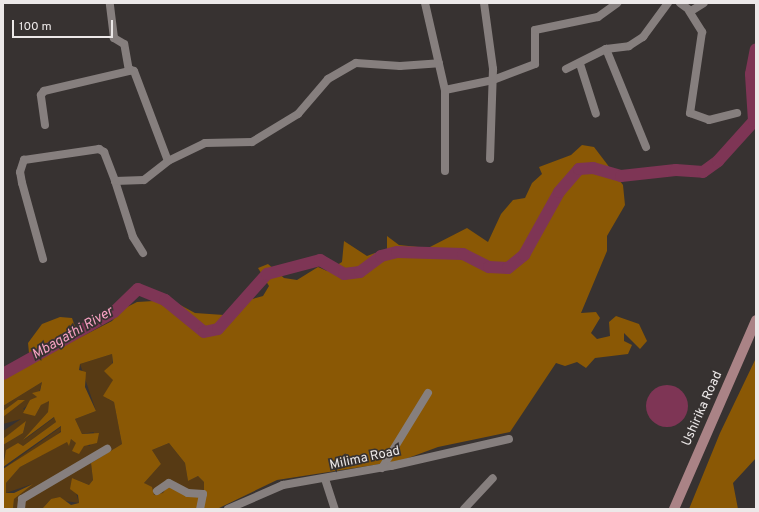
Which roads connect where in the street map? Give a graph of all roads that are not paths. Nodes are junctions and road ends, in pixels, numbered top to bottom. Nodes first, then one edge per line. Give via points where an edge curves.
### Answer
1 (110, 3) edge
2 (425, 3) edge
3 (484, 3) edge
4 (617, 3) edge
5 (668, 3) edge
6 (680, 3) edge
7 (704, 3) edge
8 (690, 10) junction
9 (606, 49) junction
10 (439, 63) junction
11 (580, 64) junction
12 (130, 69) junction
13 (566, 69) dead end
14 (493, 80) junction
15 (446, 90) junction
16 (737, 113) dead end
17 (596, 114) dead end
18 (46, 125) dead end
19 (646, 147) dead end
20 (490, 159) dead end
21 (168, 161) junction
22 (445, 171) dead end
23 (115, 180) junction
24 (143, 253) dead end
25 (43, 259) dead end
26 (756, 320) edge
27 (753, 335) edge
28 (428, 393) dead end
29 (509, 439) dead end
30 (108, 449) dead end
31 (382, 468) junction
32 (493, 478) dead end
33 (325, 479) junction
34 (157, 491) dead end
35 (21, 509) edge
36 (200, 509) edge
37 (228, 509) edge
38 (335, 509) edge
39 (464, 509) edge
40 (674, 509) edge

1 - 12 street via 114,38 124,44
2 - 10 street
3 - 14 street
4 - 14 street via 598,17 535,30 537,62
5 - 9 street via 643,37 630,46
6 - 8 street
7 - 8 street
8 - 16 street via 702,32 690,113 709,120
9 - 11 street
9 - 19 street
10 - 15 street
10 - 21 street via 400,66 356,63 328,79 298,114 252,142 205,143
11 - 13 street
11 - 17 street
12 - 18 street via 125,75 79,81 44,91 41,95
12 - 21 street via 134,71
14 - 15 street
14 - 20 street
15 - 22 street
21 - 23 street via 144,180
23 - 24 street via 133,237
23 - 25 street via 104,152 99,149 24,160 21,177
26 - 27 street, Ushirika Road
27 - 40 street, Ushirika Road
28 - 31 street
29 - 31 street, Milima Road
30 - 35 street via 22,499
31 - 33 street, Milima Road
32 - 39 street
33 - 37 street, Milima Road via 270,488
33 - 38 street
34 - 36 street via 169,483 188,493 203,494

